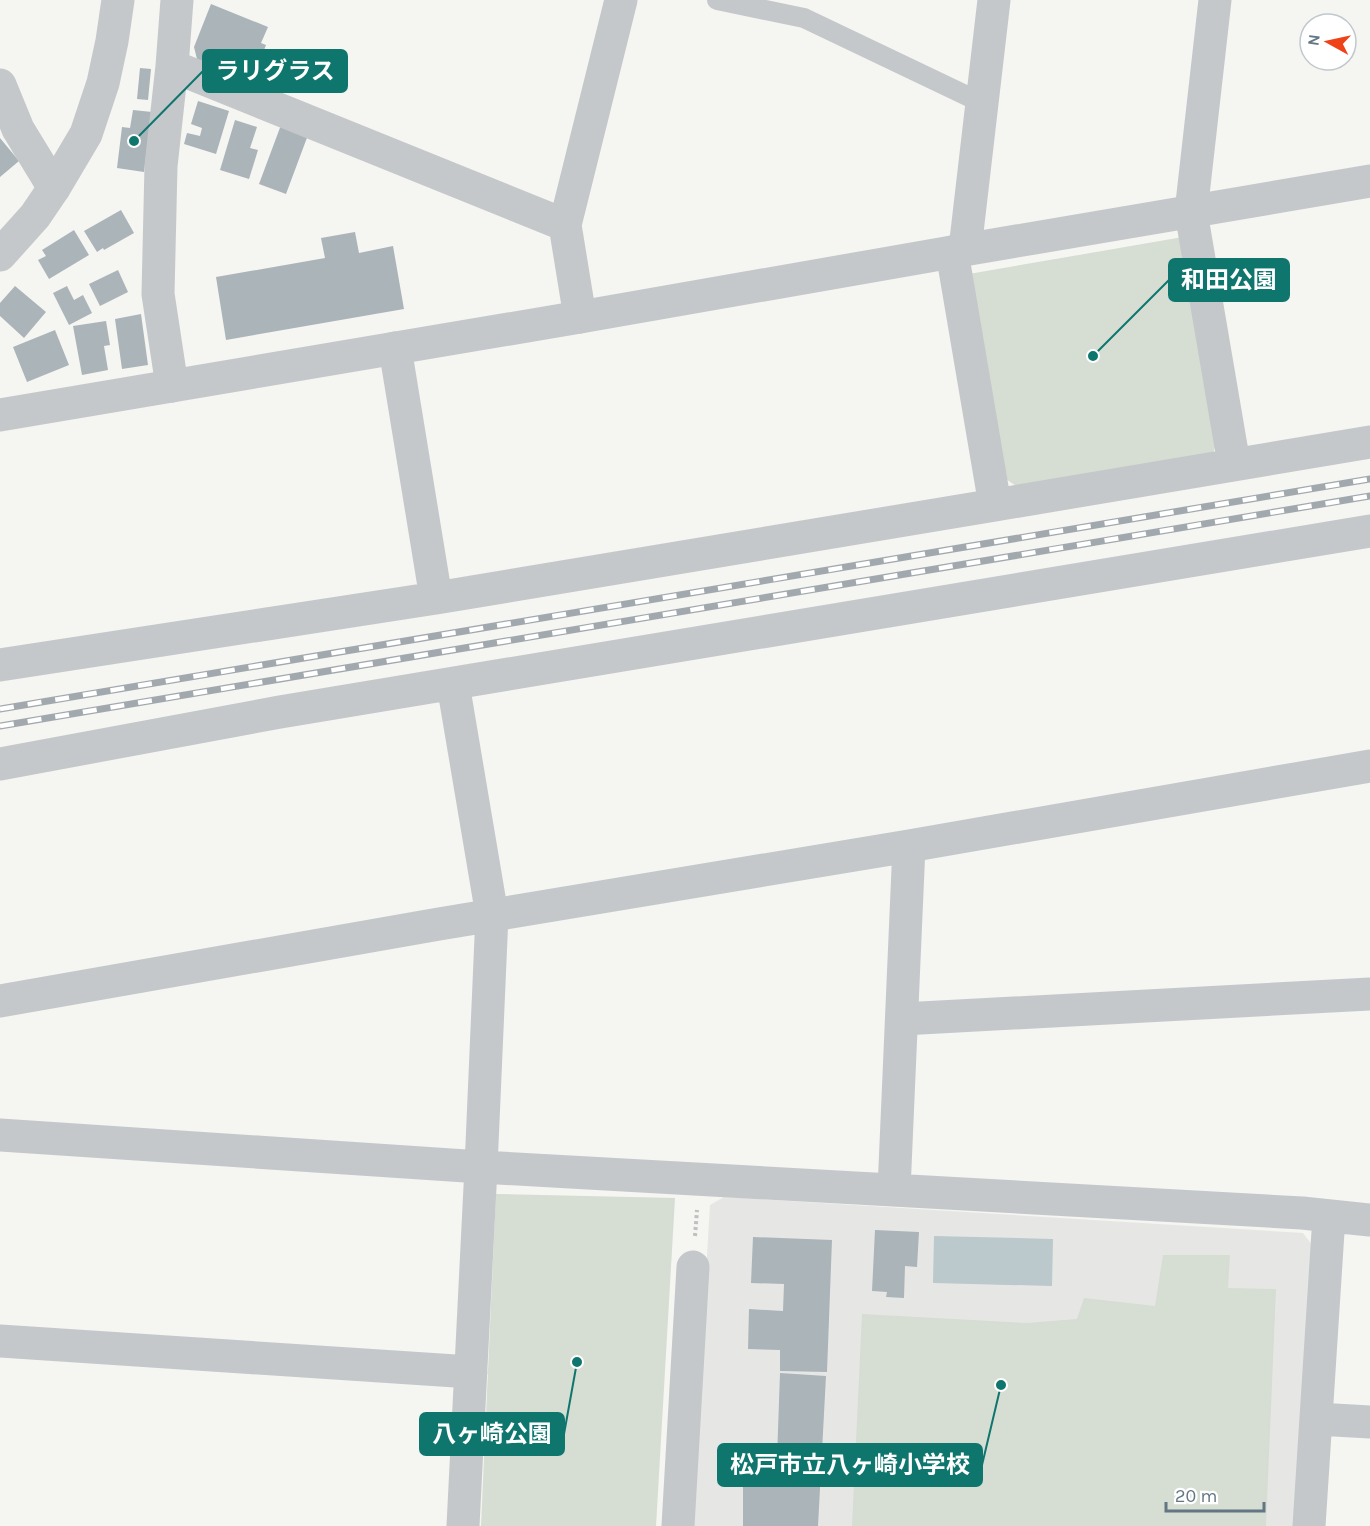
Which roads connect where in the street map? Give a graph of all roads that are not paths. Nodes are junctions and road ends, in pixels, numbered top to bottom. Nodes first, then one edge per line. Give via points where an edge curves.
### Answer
1 (118, 0) edge
2 (177, 0) edge
3 (621, 0) edge
4 (717, 0) edge
5 (994, 0) edge
6 (1215, 0) edge
7 (172, 66) junction
8 (0, 85) edge
9 (982, 103) junction
10 (1370, 181) edge
11 (54, 188) junction
12 (1191, 212) junction
13 (565, 225) junction
14 (958, 250) junction
15 (0, 255) edge
16 (580, 317) junction
17 (395, 348) junction
18 (172, 386) junction
19 (0, 415) edge
20 (1370, 442) edge
21 (1234, 464) junction
22 (995, 505) junction
23 (1370, 531) edge
24 (436, 598) junction
25 (0, 665) edge
26 (453, 684) junction
27 (0, 764) edge
28 (1370, 766) edge
29 (909, 846) junction
30 (492, 915) junction
31 (1370, 993) edge
32 (0, 1001) edge
33 (902, 1019) junction
34 (0, 1135) edge
35 (481, 1167) junction
36 (894, 1190) junction
37 (1329, 1216) junction
38 (1370, 1220) edge
39 (693, 1267) road end
40 (0, 1341) edge
41 (471, 1372) junction
42 (1317, 1419) junction
43 (1370, 1422) edge
44 (464, 1526) edge
45 (678, 1526) edge
46 (1309, 1526) edge

1 - 11 street via 102,83 86,134
2 - 7 street
3 - 13 street
4 - 9 lane via 804,18
5 - 9 street
6 - 12 street
7 - 13 street
7 - 18 street via 161,166 158,294
8 - 11 street via 18,129
9 - 14 street
10 - 12 street
11 - 15 street
12 - 14 street
12 - 21 street
13 - 16 street
14 - 16 street
14 - 22 street
16 - 17 street
17 - 18 street
17 - 24 street
18 - 19 street
20 - 21 street
21 - 22 street
22 - 24 street
23 - 26 street
24 - 25 street
26 - 27 street
26 - 30 street
28 - 29 street
29 - 30 street
29 - 33 street
30 - 32 street
30 - 35 street
31 - 33 street
33 - 36 street
34 - 35 street
35 - 36 street
35 - 41 street
36 - 37 street
37 - 38 street
37 - 42 street
39 - 45 street
40 - 41 street
41 - 44 street
42 - 43 street
42 - 46 street

